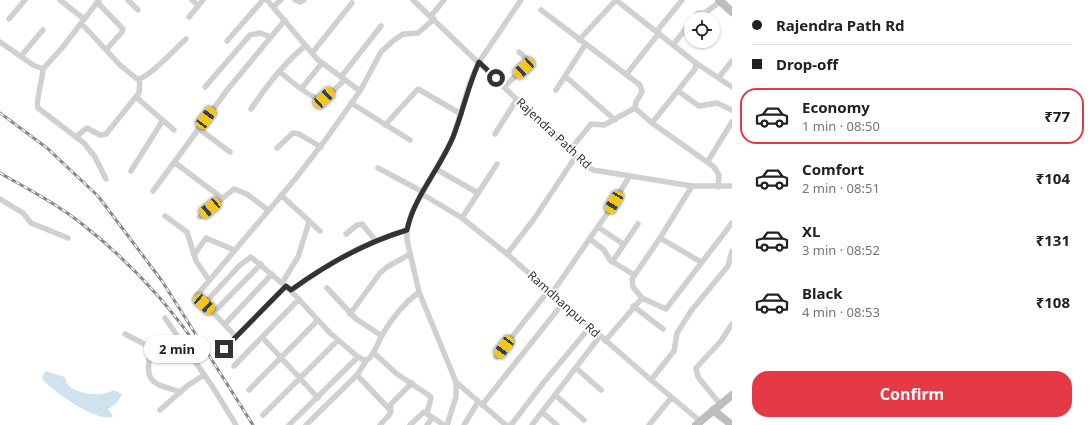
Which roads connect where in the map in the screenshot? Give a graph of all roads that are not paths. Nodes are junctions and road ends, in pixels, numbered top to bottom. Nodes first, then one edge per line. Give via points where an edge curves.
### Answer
1 (25, 0) edge
2 (60, 0) edge
3 (128, 0) edge
4 (192, 0) edge
5 (203, 0) edge
6 (263, 0) edge
7 (268, 0) edge
8 (280, 0) edge
9 (295, 0) edge
10 (304, 0) edge
11 (413, 0) edge
12 (444, 0) edge
13 (521, 0) edge
14 (616, 0) edge
15 (682, 0) edge
16 (720, 0) edge
17 (98, 1) edge
18 (352, 3) dead end
19 (198, 5) junction
20 (274, 6) junction
21 (138, 10) dead end
22 (541, 10) dead end
23 (706, 12) edge
24 (732, 12) edge
25 (189, 17) dead end
26 (433, 18) junction
27 (9, 19) dead end
28 (285, 20) junction
29 (82, 21) junction
30 (382, 26) dead end
31 (43, 30) dead end
32 (684, 31) edge
33 (658, 32) junction
34 (271, 38) junction
35 (186, 39) dead end
36 (579, 40) junction
37 (227, 41) dead end
38 (0, 42) edge
39 (585, 44) junction
40 (673, 45) junction
41 (306, 46) junction
42 (106, 50) junction
43 (518, 52) dead end
44 (312, 54) junction
45 (21, 56) junction
46 (732, 61) edge
47 (479, 62) junction
48 (322, 63) junction
49 (696, 63) junction
50 (43, 69) junction
51 (279, 71) junction
52 (626, 75) junction
53 (565, 76) junction
54 (343, 78) junction
55 (719, 78) junction
56 (140, 79) junction
57 (732, 86) edge
58 (205, 87) dead end
59 (504, 87) junction
60 (301, 89) junction
61 (556, 90) dead end
62 (360, 91) junction
63 (678, 91) junction
64 (136, 97) junction
65 (517, 99) junction
66 (351, 103) junction
67 (635, 108) junction
68 (251, 109) dead end
69 (732, 110) edge
70 (461, 114) junction
71 (163, 120) junction
72 (615, 120) junction
73 (732, 122) edge
74 (652, 123) junction
75 (385, 125) junction
76 (198, 128) junction
77 (174, 130) dead end
78 (495, 134) dead end
79 (77, 136) junction
80 (410, 140) dead end
81 (320, 147) junction
82 (278, 148) dead end
83 (570, 150) junction
84 (230, 152) dead end
85 (576, 156) junction
86 (708, 161) junction
87 (174, 162) junction
88 (497, 164) dead end
89 (378, 168) dead end
90 (436, 169) junction
91 (130, 171) dead end
92 (629, 177) junction
93 (106, 179) dead end
94 (692, 186) junction
95 (732, 186) edge
96 (718, 187) junction
97 (153, 191) dead end
98 (422, 193) junction
99 (478, 193) junction
100 (281, 195) junction
101 (222, 198) junction
102 (0, 199) edge
103 (268, 210) junction
104 (165, 216) dead end
105 (200, 217) dead end
106 (462, 218) junction
107 (309, 222) junction
108 (732, 223) edge
109 (638, 224) dead end
110 (598, 227) junction
111 (320, 230) dead end
112 (407, 230) junction
113 (346, 234) dead end
114 (68, 238) dead end
115 (660, 238) junction
116 (590, 239) junction
117 (376, 241) junction
118 (623, 244) junction
119 (234, 250) junction
120 (732, 251) edge
121 (410, 254) junction
122 (507, 254) junction
123 (194, 255) junction
124 (612, 262) junction
125 (701, 262) junction
126 (261, 264) junction
127 (272, 274) junction
128 (634, 275) junction
129 (209, 280) junction
130 (284, 284) junction
131 (328, 288) dead end
132 (291, 290) junction
133 (419, 292) junction
134 (550, 292) junction
135 (642, 298) junction
136 (298, 299) junction
137 (563, 303) junction
138 (204, 304) junction
139 (634, 306) junction
140 (213, 313) junction
141 (350, 314) junction
142 (165, 318) dead end
143 (318, 320) junction
144 (225, 324) junction
145 (732, 324) edge
146 (590, 327) junction
147 (663, 330) dead end
148 (125, 334) dead end
149 (236, 336) junction
150 (382, 336) junction
151 (600, 336) junction
152 (262, 337) junction
153 (338, 340) junction
154 (605, 341) junction
155 (224, 349) dead end
156 (374, 353) junction
157 (358, 357) junction
158 (496, 357) dead end
159 (282, 358) junction
160 (366, 361) junction
161 (234, 366) dead end
162 (576, 368) junction
163 (204, 374) junction
164 (357, 375) junction
165 (301, 379) junction
166 (651, 380) junction
167 (456, 382) junction
168 (412, 383) junction
169 (249, 390) dead end
170 (601, 390) dead end
171 (181, 392) junction
172 (555, 395) junction
173 (732, 395) edge
174 (318, 398) junction
175 (671, 398) junction
176 (480, 404) junction
177 (720, 404) junction
178 (160, 410) dead end
179 (713, 410) junction
180 (391, 411) junction
181 (542, 412) junction
182 (427, 413) junction
183 (264, 415) dead end
184 (432, 418) junction
185 (584, 420) dead end
186 (698, 423) edge
187 (310, 424) edge
188 (554, 424) edge
189 (236, 425) edge
190 (289, 425) edge
191 (380, 425) edge
192 (410, 425) edge
193 (427, 425) edge
194 (446, 425) edge
195 (464, 425) edge
196 (506, 425) edge
197 (511, 425) edge
198 (532, 425) edge
199 (649, 425) edge
200 (732, 425) edge

1 - 27 street
2 - 29 street
3 - 21 street
4 - 19 street
5 - 19 street
6 - 37 street
7 - 20 street
8 - 20 street
9 - 10 street
11 - 26 street, Rajendra Path Rd
12 - 26 street
13 - 47 street
14 - 33 street
14 - 36 street
15 - 33 street
16 - 23 street
16 - 24 street
17 - 29 street
17 - 42 street via 123,29
18 - 44 street
19 - 25 street
20 - 28 street
22 - 36 street
26 - 47 street, Rajendra Path Rd
26 - 62 street via 418,33 403,34 389,44 378,56
28 - 34 street
28 - 41 street
29 - 42 street
29 - 50 street
30 - 54 street
31 - 45 street
32 - 40 street
33 - 40 street
33 - 52 street
34 - 58 street via 260,33 250,35
34 - 76 street
35 - 56 street
36 - 39 street
38 - 45 street
39 - 52 street
39 - 53 street
40 - 49 street
41 - 44 street
41 - 51 street
42 - 56 street via 130,75
43 - 59 street via 527,59 528,64
44 - 48 street
45 - 50 street
46 - 55 street
47 - 59 street, Rajendra Path Rd
47 - 70 street
48 - 54 street
48 - 60 street
49 - 55 street
49 - 63 street via 695,69
50 - 79 street via 37,106
51 - 60 street
51 - 68 street
52 - 67 street via 642,88
53 - 61 street
53 - 72 street
54 - 60 street via 322,100
54 - 62 street
55 - 57 street
56 - 64 street via 139,93
59 - 65 street, Rajendra Path Rd
62 - 66 street
63 - 69 street via 699,106 717,103
63 - 74 street
64 - 71 street
64 - 79 street via 106,134 100,136 87,128
65 - 78 street
65 - 83 street, Rajendra Path Rd
66 - 75 street
66 - 81 street
67 - 72 street
67 - 74 street
70 - 75 street via 418,89
70 - 90 street via 453,138
71 - 77 street
71 - 91 street
72 - 83 street via 604,125 591,124
73 - 86 street
74 - 86 street
75 - 80 street
76 - 84 street
76 - 87 street
79 - 93 street via 90,148
81 - 82 street via 293,133
81 - 100 street
83 - 85 street, Rajendra Path Rd
85 - 92 street, Rajendra Path Rd via 593,170
85 - 122 street
86 - 96 street via 717,171
87 - 97 street
87 - 101 street
88 - 99 street
89 - 98 street, Ramdhanpur Rd
90 - 98 street
90 - 99 street
92 - 94 street, Rajendra Path Rd
92 - 110 street
94 - 96 street, Rajendra Path Rd
94 - 115 street
95 - 96 street, Rajendra Path Rd
98 - 106 street, Ramdhanpur Rd
98 - 112 street via 412,212
99 - 106 street
100 - 103 street
100 - 107 street
101 - 103 street via 231,190 237,189
101 - 105 street
102 - 114 street via 26,215 31,223
103 - 119 street
104 - 123 street via 187,232
106 - 122 street, Ramdhanpur Rd
107 - 111 street
107 - 130 street via 298,257
108 - 125 street
109 - 118 street
110 - 116 street
110 - 118 street
112 - 117 street
112 - 121 street
113 - 117 street via 362,224
115 - 125 street
115 - 128 street
116 - 124 street via 604,250
116 - 134 street
117 - 132 street via 337,258
118 - 124 street
119 - 123 street via 206,238
119 - 129 street
120 - 166 street via 728,266 680,328 675,336 674,350
121 - 133 street
121 - 141 street via 380,273
122 - 134 street, Ramdhanpur Rd
123 - 129 street via 199,268
124 - 128 street
125 - 135 street via 666,309
126 - 127 street
126 - 138 street via 252,257 248,258
126 - 140 street
127 - 130 street
127 - 144 street
128 - 135 street via 632,287
129 - 138 street via 197,295
130 - 132 street
130 - 149 street
131 - 141 street
132 - 136 street
133 - 150 street via 398,310
133 - 167 street
134 - 137 street, Ramdhanpur Rd
134 - 158 street
135 - 139 street
136 - 143 street
136 - 152 street
137 - 146 street, Ramdhanpur Rd
137 - 176 street
138 - 140 street
139 - 147 street
139 - 154 street
140 - 144 street
141 - 150 street
142 - 163 street
143 - 153 street
143 - 159 street
144 - 149 street
145 - 177 street via 721,341 696,368 698,377
146 - 151 street, Ramdhanpur Rd
146 - 197 street
148 - 171 street via 150,347 148,370 151,380
149 - 155 street
150 - 156 street
151 - 154 street, Ramdhanpur Rd
151 - 162 street
152 - 159 street
152 - 161 street
153 - 157 street
153 - 165 street
154 - 166 street, Ramdhanpur Rd
156 - 160 street
156 - 168 street via 397,374
157 - 160 street
157 - 174 street
159 - 165 street
159 - 169 street
160 - 164 street
162 - 170 street
162 - 172 street
163 - 171 street
163 - 189 street
164 - 180 street
164 - 187 street
165 - 174 street
165 - 183 street
166 - 175 street, Ramdhanpur Rd
167 - 176 street
167 - 194 street via 456,397
168 - 180 street via 391,404
168 - 182 street via 431,398
171 - 178 street
172 - 181 street
172 - 185 street
173 - 177 street
174 - 190 street
175 - 186 street, Ramdhanpur Rd
175 - 199 street
176 - 195 street
176 - 196 street
177 - 179 street
179 - 186 street
179 - 200 street
180 - 191 street
181 - 188 street
181 - 198 street
182 - 184 street
182 - 192 street via 422,414
184 - 193 street
184 - 194 street

